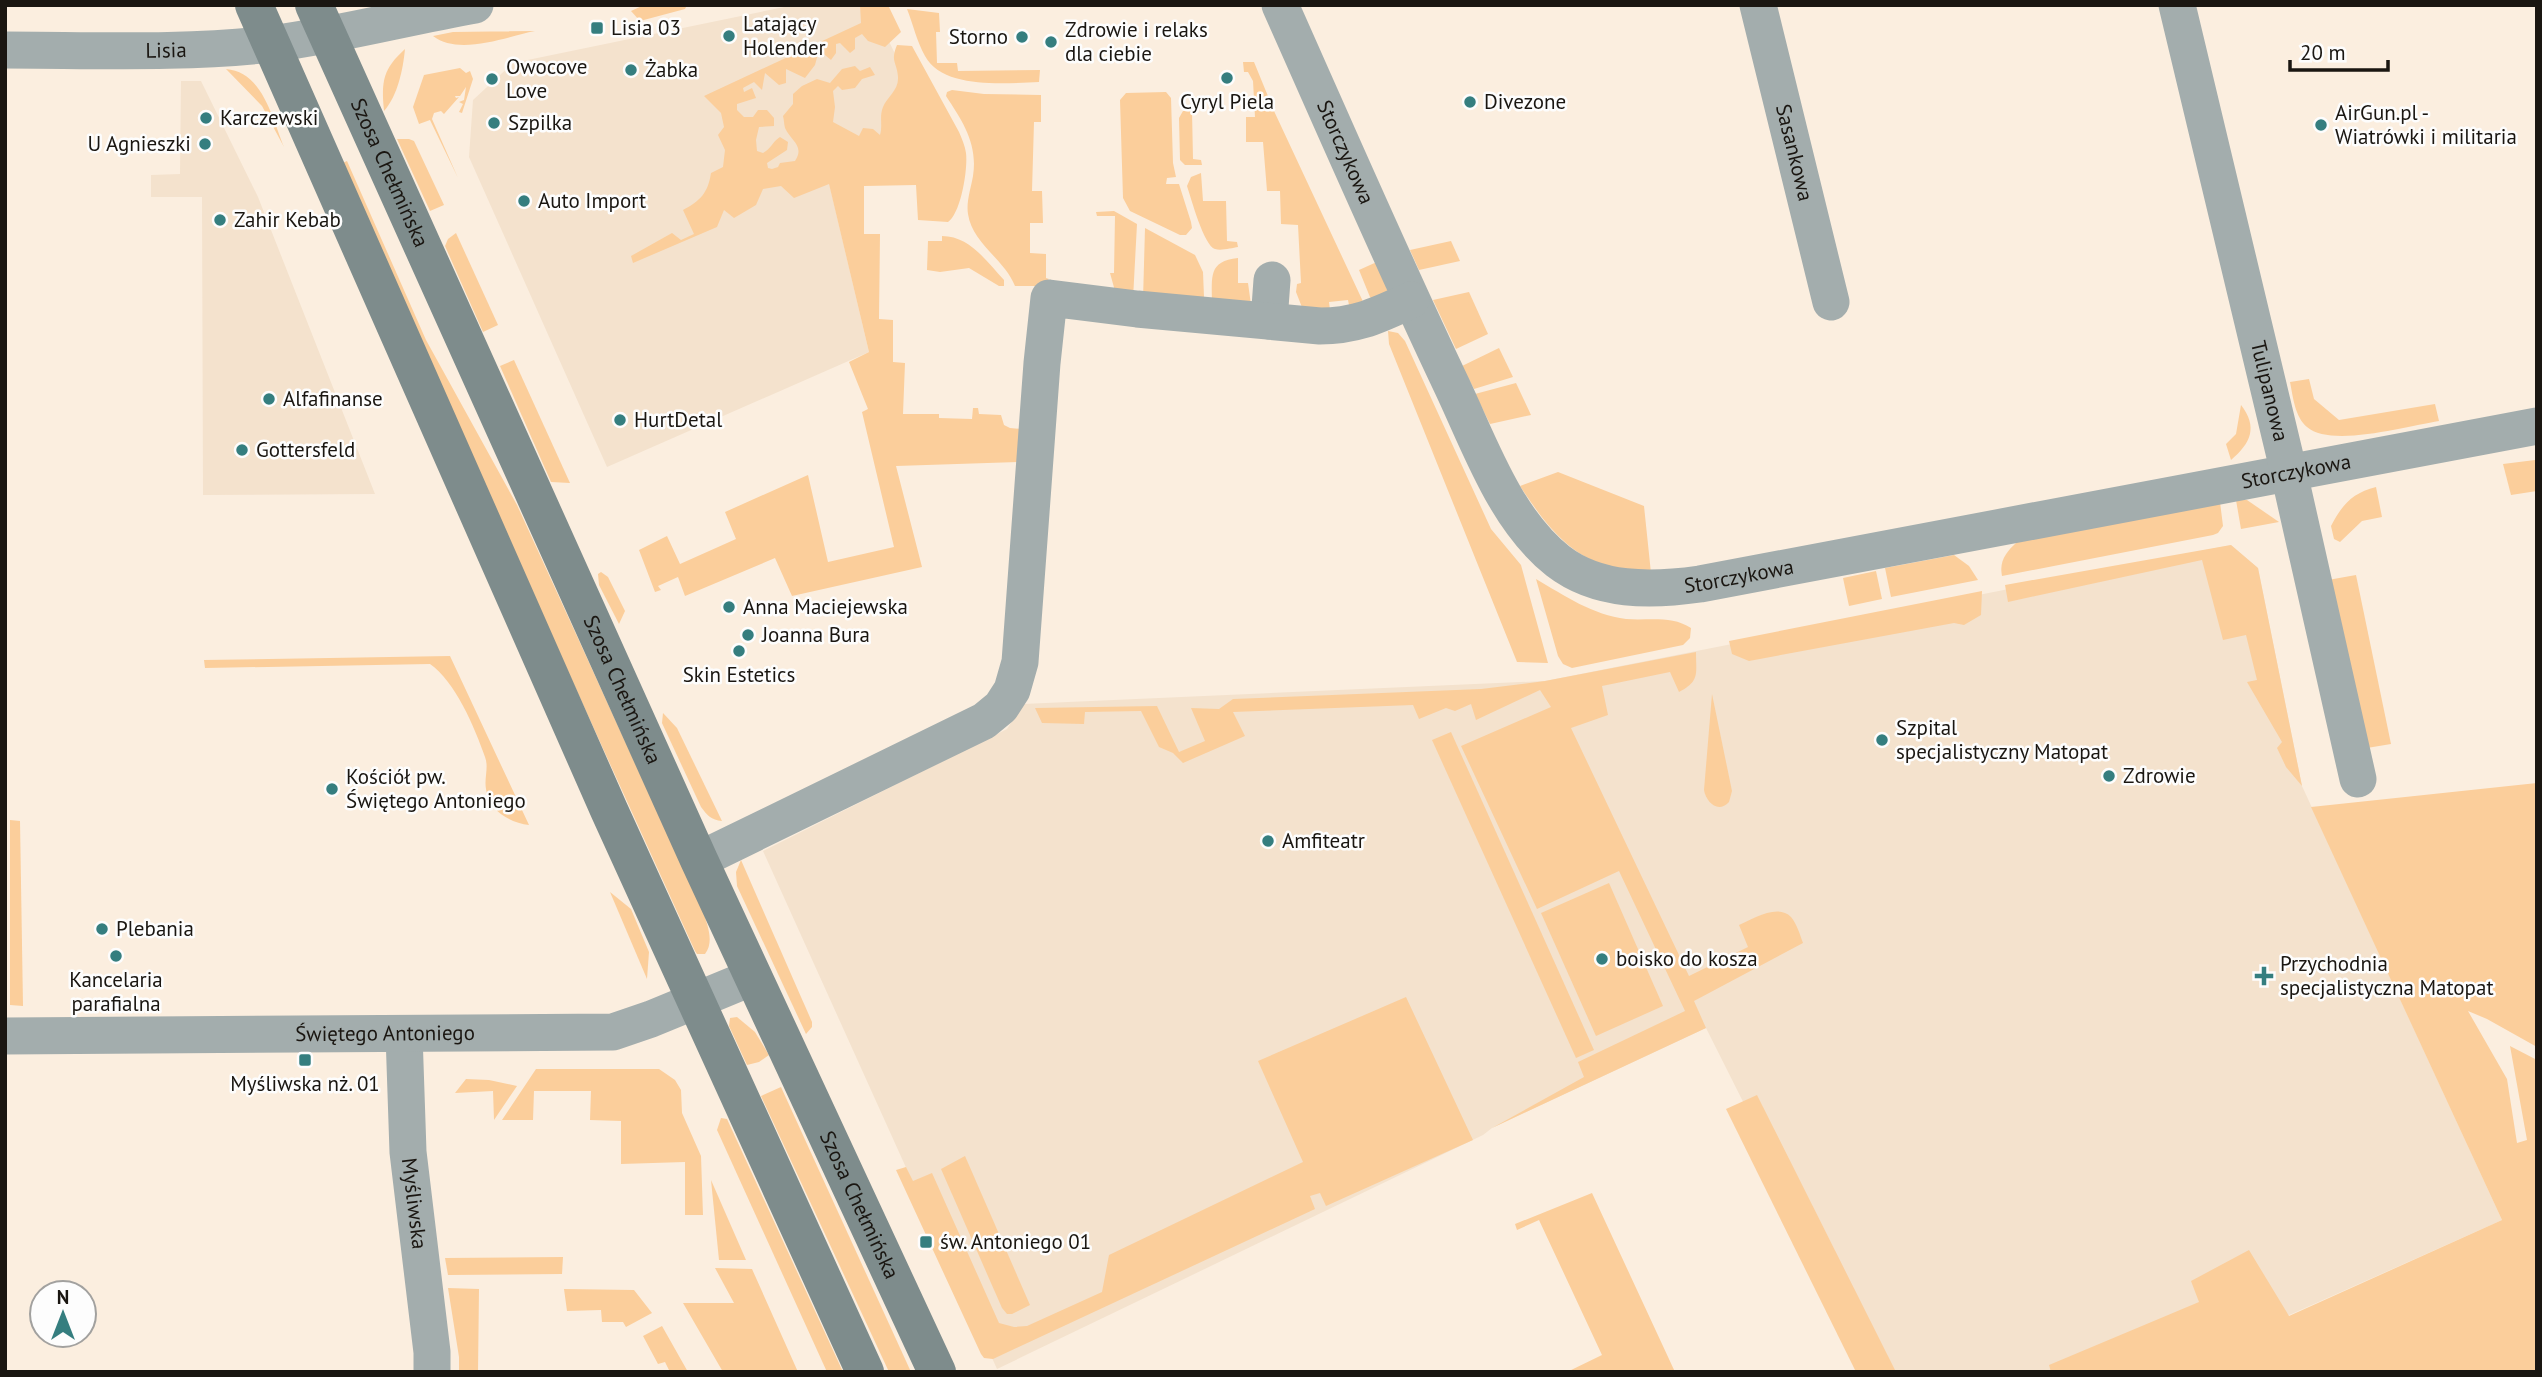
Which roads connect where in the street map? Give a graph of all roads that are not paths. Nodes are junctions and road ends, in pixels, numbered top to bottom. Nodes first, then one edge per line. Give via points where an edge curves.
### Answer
1 (254, 5) edge
2 (475, 5) edge
3 (1280, 5) edge
4 (1758, 5) edge
5 (2177, 5) edge
6 (321, 20) edge
7 (271, 44) junction
8 (5, 50) edge
9 (1272, 280) dead end
10 (1411, 300) junction
11 (1830, 302) dead end
12 (1269, 321) junction
13 (2537, 426) edge
14 (2289, 474) junction
15 (2358, 779) dead end
16 (699, 860) junction
17 (753, 977) junction
18 (696, 1000) junction
19 (404, 1034) junction
20 (5, 1036) edge
21 (432, 1372) edge
22 (865, 1372) edge
23 (937, 1372) edge

1 - 7 main road
2 - 6 street, Lisia
3 - 10 street, Storczykowa
4 - 11 street, Sasankowa
5 - 14 street, Tulipanowa
6 - 7 street, Lisia
6 - 16 main road, Szosa Chełmińska
7 - 8 street, Lisia via 207,49
7 - 18 main road
9 - 12 street
10 - 12 street via 1362,322 1341,326
10 - 14 street, Storczykowa via 1511,509 1558,561 1598,581 1631,588 1700,584
12 - 16 street via 1049,298 1023,641 1012,690 985,721
13 - 14 street, Storczykowa
14 - 15 street, Tulipanowa
16 - 17 main road, Szosa Chełmińska
17 - 18 street, Świętego Antoniego
17 - 23 main road, Szosa Chełmińska
18 - 19 street, Świętego Antoniego via 613,1032
18 - 22 main road
19 - 20 street, Świętego Antoniego
19 - 21 street, Myśliwska via 408,1152

